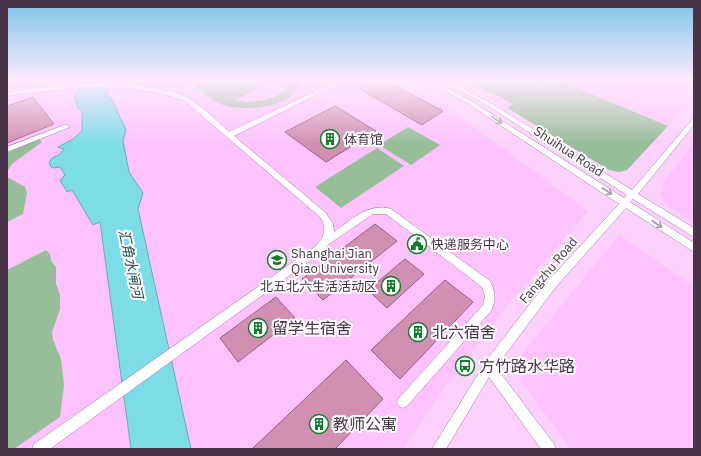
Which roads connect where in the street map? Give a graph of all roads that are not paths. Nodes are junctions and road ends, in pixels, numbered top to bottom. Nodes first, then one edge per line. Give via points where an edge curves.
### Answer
1 (189, 101) edge
2 (299, 101) edge
3 (468, 101) edge
4 (482, 101) edge
5 (694, 121) edge
6 (66, 127) dead end
7 (229, 135) junction
8 (7, 150) edge
9 (633, 194) junction
10 (624, 202) junction
11 (694, 233) edge
12 (327, 240) junction
13 (694, 248) edge
14 (489, 367) junction
15 (403, 402) dead end
16 (39, 449) edge
17 (439, 449) edge
18 (549, 449) edge

1 - 7 street
2 - 7 street
3 -> 10 street, Shuihua Road
4 - 9 street, Shuihua Road
5 - 9 street, Fangzhu Road
6 - 8 street
7 - 12 street via 328,219 330,229
9 - 10 street, Fangzhu Road
9 - 11 street, Shuihua Road
10 -> 13 street, Shuihua Road
10 - 14 street, Fangzhu Road via 552,284
12 - 15 street via 371,211 388,211 486,284 489,289 491,299 487,308
12 - 16 street
14 - 17 street, Fangzhu Road
14 - 18 street

